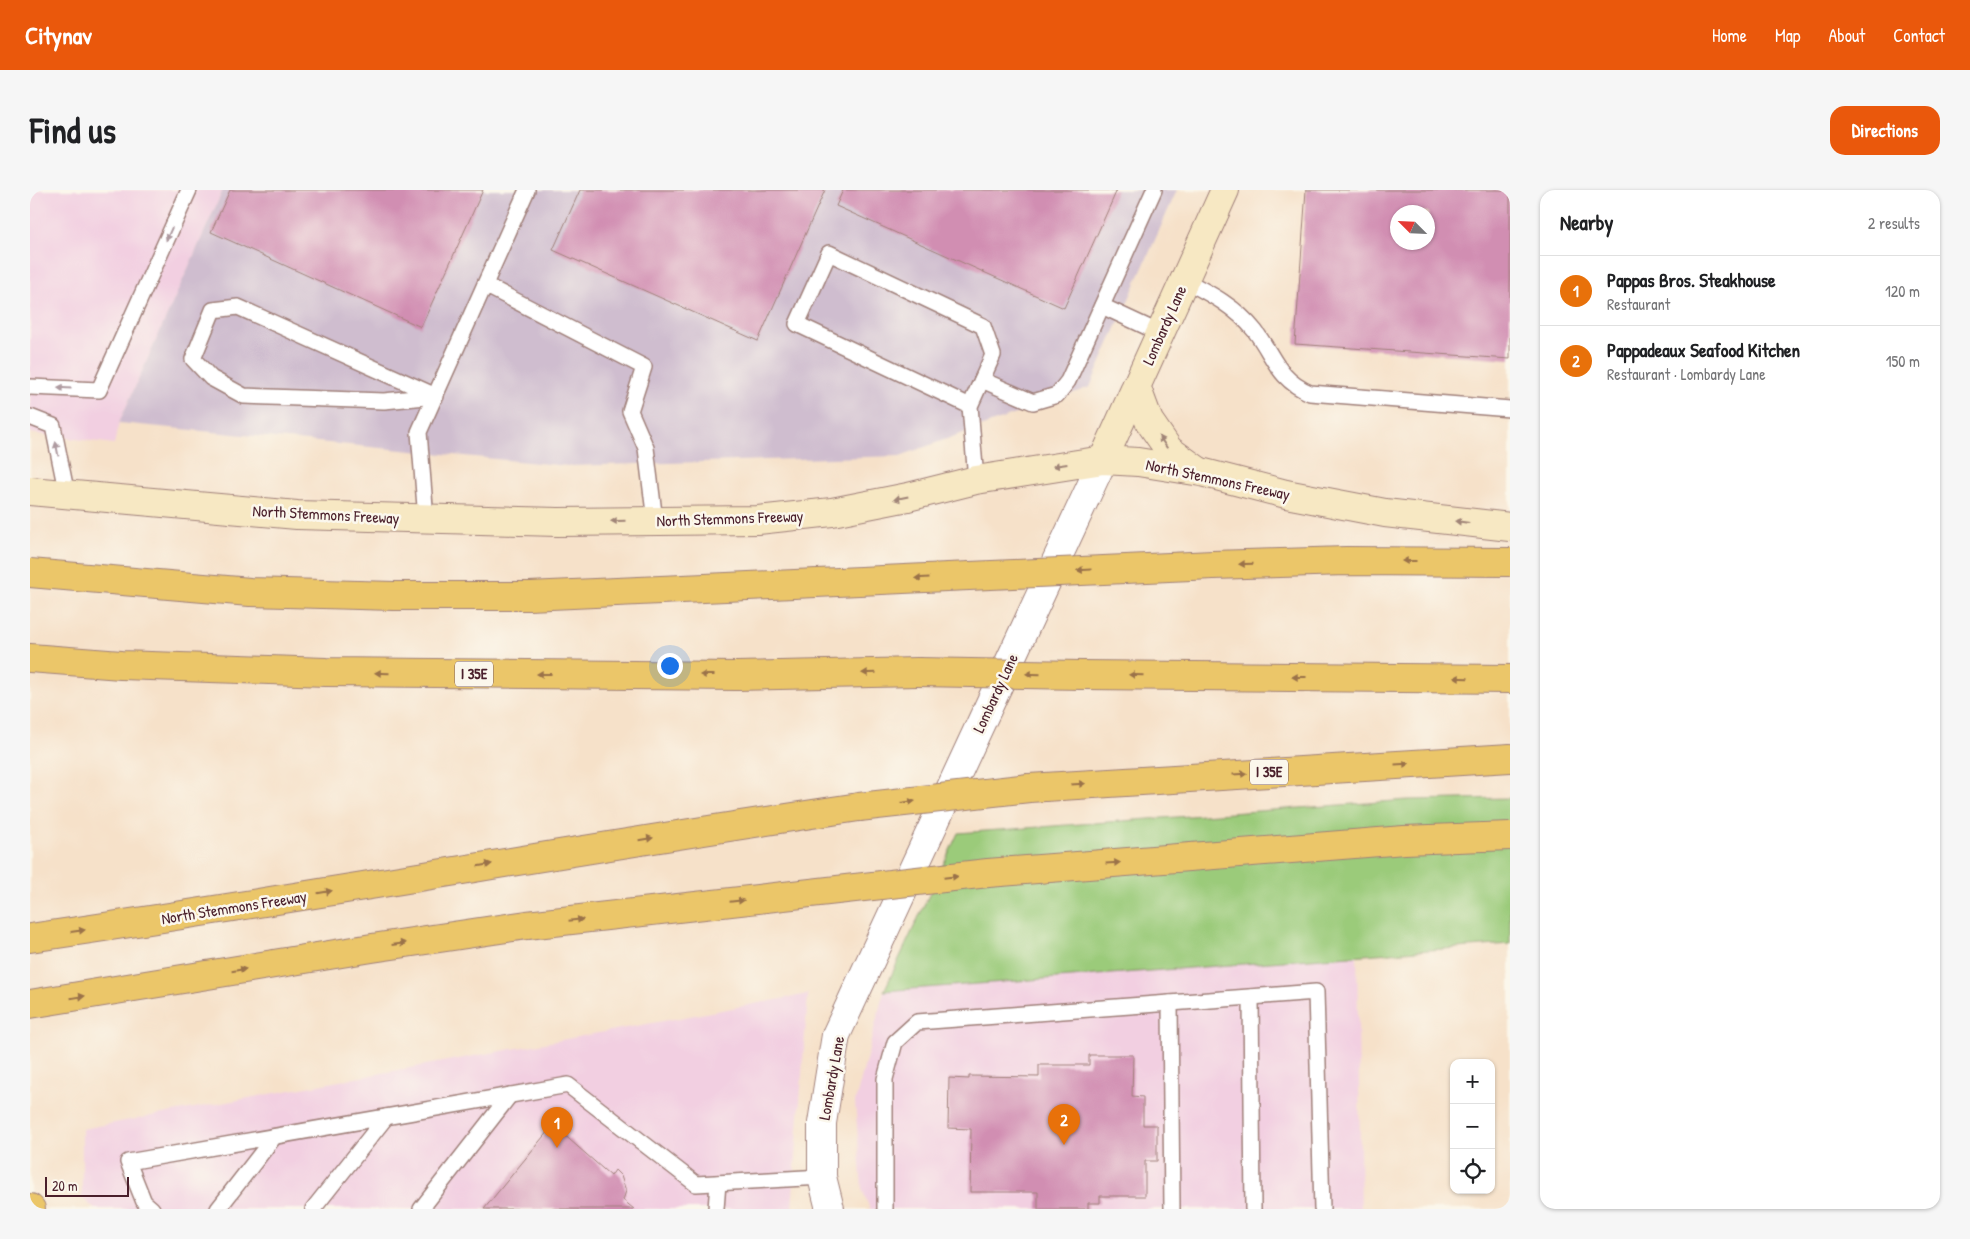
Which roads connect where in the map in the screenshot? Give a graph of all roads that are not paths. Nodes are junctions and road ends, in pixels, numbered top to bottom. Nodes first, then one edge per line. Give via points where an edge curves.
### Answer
1 (189, 190) edge
2 (527, 190) edge
3 (1154, 190) edge
4 (1225, 190) edge
5 (1184, 280) junction
6 (485, 285) junction
7 (1102, 306) junction
8 (1160, 333) junction
9 (982, 380) junction
10 (1136, 386) junction
11 (30, 387) edge
12 (436, 396) junction
13 (970, 406) junction
14 (1510, 409) edge
15 (30, 417) edge
16 (1103, 460) junction
17 (1201, 472) junction
18 (976, 480) junction
19 (30, 491) edge
20 (67, 495) junction
21 (426, 519) junction
22 (656, 521) junction
23 (1510, 527) edge
24 (1510, 562) edge
25 (30, 573) edge
26 (30, 658) edge
27 (1510, 679) edge
28 (1510, 758) edge
29 (1510, 836) edge
30 (30, 938) edge
31 (1251, 997) junction
32 (1170, 1003) junction
33 (30, 1004) edge
34 (510, 1095) junction
35 (386, 1117) junction
36 (274, 1137) junction
37 (822, 1177) junction
38 (718, 1183) junction
39 (152, 1209) edge
40 (218, 1209) edge
41 (313, 1209) edge
42 (421, 1209) edge
43 (716, 1209) edge
44 (830, 1209) edge
45 (885, 1209) edge
46 (1172, 1209) edge
47 (1253, 1209) edge
48 (1322, 1209) edge

1 -> 11 lane via 99,390
2 - 6 lane
3 - 7 lane
4 - 5 main road, Lombardy Lane
5 - 8 main road, Lombardy Lane
5 - 14 lane via 1218,297 1237,312 1296,388 1310,393
6 - 12 lane
6 - 22 lane via 644,367 630,411 646,448
7 - 8 lane
7 - 9 lane via 1068,381 1057,395 1033,402
8 - 10 main road, Lombardy Lane
9 - 13 lane
9 - 13 lane via 993,355 983,326 829,253 797,324
10 - 16 main road, Lombardy Lane
17 -> 10 main road via 1169,450 1149,421
12 - 12 lane via 384,401 244,396 211,378 194,358 214,310 238,307
12 - 21 lane via 419,432
13 - 18 lane
20 -> 15 lane via 53,426
16 - 17 main road, North Stemmons Freeway
16 -> 18 main road, North Stemmons Freeway
16 - 37 street, Lombardy Lane via 836,1035 822,1124
23 -> 17 main road, North Stemmons Freeway via 1385,513 1286,494
18 -> 22 main road, North Stemmons Freeway via 832,512 758,520
19 - 20 main road, North Stemmons Freeway
20 - 21 main road, North Stemmons Freeway via 297,515
22 -> 21 main road, North Stemmons Freeway
24 -> 25 highway, bridge via 1346,561 1213,565 529,596 250,592
27 -> 26 highway, I 35E, bridge via 918,672 737,676 326,672 121,665
30 -> 28 highway, North Stemmons Freeway / I 35E, bridge via 860,807 1029,788
33 -> 29 highway, bridge via 528,925 939,878 1404,840
31 - 32 lane
31 - 47 lane
31 - 48 lane via 1316,992
32 - 45 lane via 917,1022 895,1042 885,1079
32 - 46 lane
34 - 35 lane
34 - 38 lane via 568,1085 696,1184
34 - 42 lane
35 - 36 lane
35 - 41 lane
36 - 39 lane via 128,1162 144,1202
36 - 40 lane
37 - 38 lane
37 - 44 street, Lombardy Lane
38 - 43 lane

